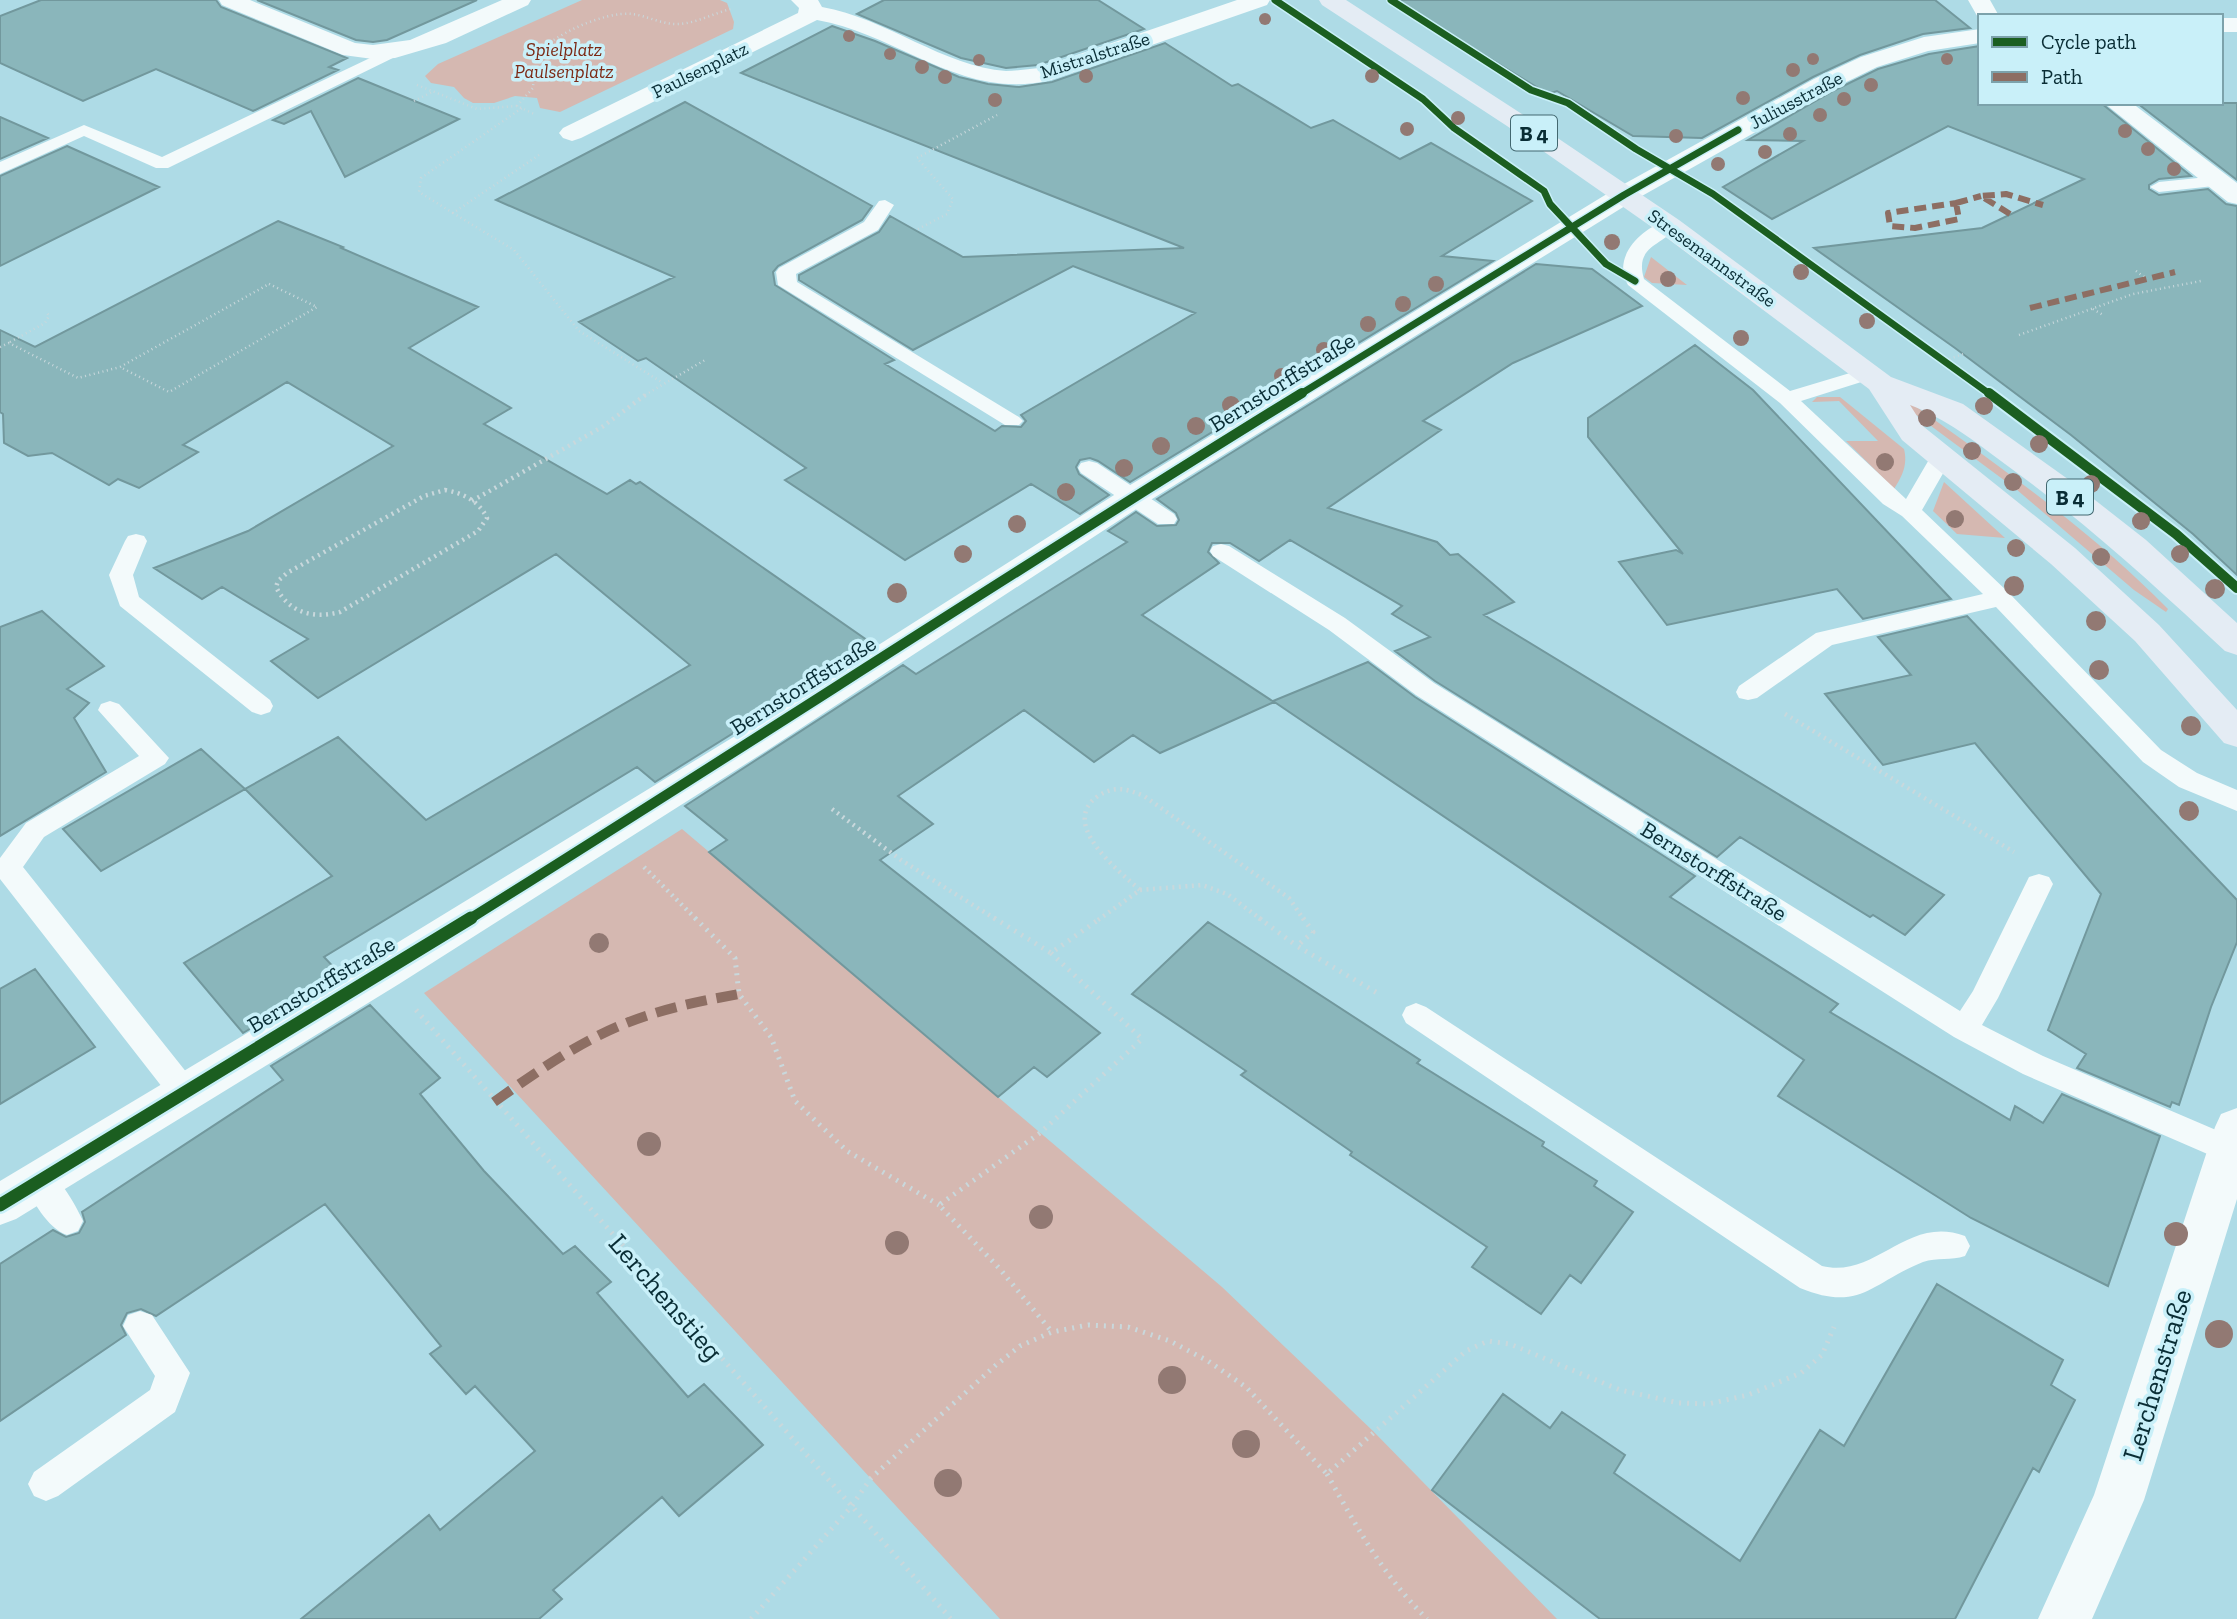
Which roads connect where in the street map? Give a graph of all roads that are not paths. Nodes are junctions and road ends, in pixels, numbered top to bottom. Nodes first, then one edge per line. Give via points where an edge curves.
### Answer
1 (230, 0) edge
2 (520, 0) edge
3 (1259, 0) edge
4 (1330, 0) edge
5 (807, 6) edge
6 (1978, 30) edge
7 (391, 53) junction
8 (2119, 105) edge
9 (572, 134) road end
10 (0, 169) edge
11 (2159, 187) dead end
12 (2227, 188) edge
13 (1624, 195) junction
14 (885, 205) dead end
15 (1669, 226) junction
16 (1874, 378) junction
17 (1787, 399) junction
18 (1012, 421) dead end
19 (1942, 457) junction
20 (1089, 468) dead end
21 (1133, 498) junction
22 (1910, 510) junction
23 (1166, 519) dead end
24 (136, 541) dead end
25 (1221, 551) dead end
26 (2001, 598) junction
27 (2237, 643) edge
28 (1748, 692) road end
29 (261, 706) dead end
30 (110, 710) dead end
31 (2237, 734) edge
32 (2237, 801) edge
33 (4, 868) edge
34 (2039, 884) road end
35 (1416, 1016) road end
36 (1964, 1029) junction
37 (184, 1092) junction
38 (2233, 1138) edge
39 (39, 1181) junction
40 (0, 1205) edge
41 (67, 1221) dead end
42 (1954, 1246) dead end
43 (140, 1326) dead end
44 (46, 1484) dead end
45 (2065, 1619) edge

1 - 7 street via 351,50
2 - 7 street
3 - 5 street, Mistralstraße via 1042,75 1006,79 961,69
4 - 13 main road, Stresemannstraße / B 4
5 - 9 street, Paulsenplatz via 806,18
6 - 13 street, Juliusstraße via 1869,62
7 - 10 lane via 162,164 83,130
8 - 12 street
11 - 12 lane
13 - 15 main road, Stresemannstraße / B 4
13 - 21 street, Bernstorffstraße
14 - 18 lane via 871,226 786,272 788,285
15 - 16 main road, Stresemannstraße / B 4
15 - 17 lane via 1638,245 1632,265 1635,281
16 - 17 lane
16 - 19 main road, Stresemannstraße / B 4 via 1913,433
16 - 27 main road, Stresemannstraße / B 4 via 1952,411 2039,474 2134,548
17 - 22 lane via 1891,499
19 - 22 lane
19 - 31 main road, Stresemannstraße / B 4 via 2063,556 2147,633
20 - 21 lane
21 - 23 lane
21 - 37 street, Bernstorffstraße via 874,665
22 - 26 lane
24 - 29 lane via 121,575 128,601
25 - 36 lane, Bernstorffstraße via 1337,624 1425,689
26 - 28 lane via 1824,639
26 - 32 lane via 2152,756 2188,780
30 - 33 lane via 156,758 35,830
33 - 37 lane
34 - 36 lane via 1984,998
35 - 42 lane via 1793,1267 1832,1283 1862,1279 1933,1244
36 - 38 lane, Bernstorffstraße via 2033,1065
37 - 39 street, Bernstorffstraße
38 - 45 street, Lerchenstraße via 2118,1500
39 - 40 street, Bernstorffstraße
39 - 41 lane
43 - 44 lane via 173,1373 163,1401

